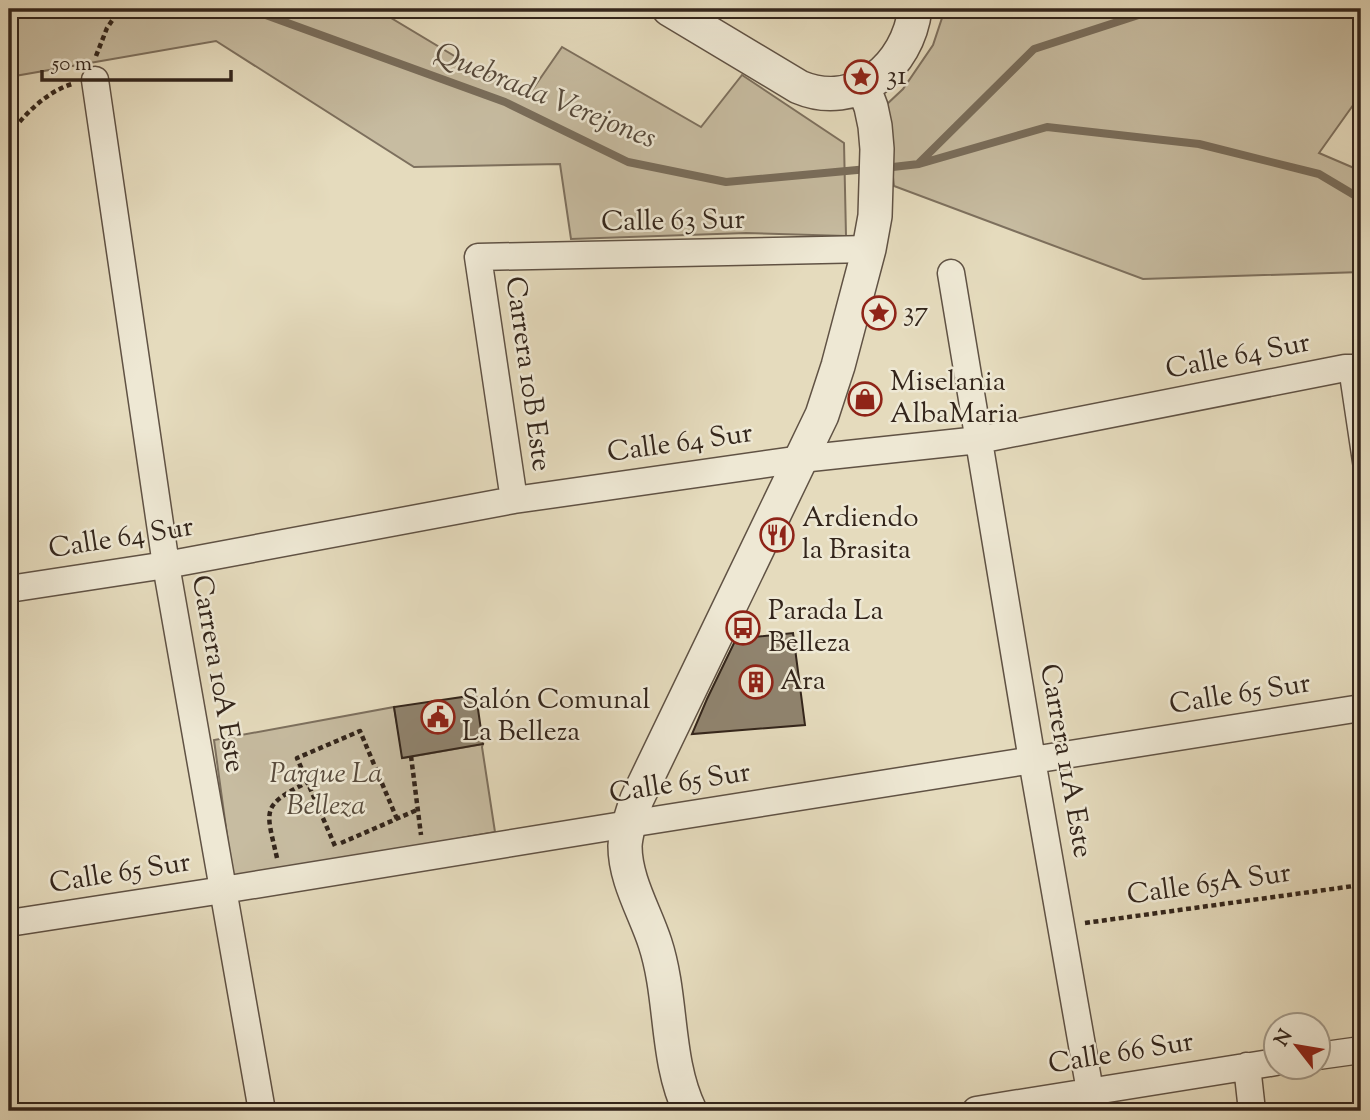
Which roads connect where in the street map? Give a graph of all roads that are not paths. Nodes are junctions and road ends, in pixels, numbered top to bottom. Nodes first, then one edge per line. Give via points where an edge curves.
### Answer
1 (669, 9) edge
2 (915, 9) edge
3 (95, 80) road end
4 (863, 86) junction
5 (869, 249) junction
6 (478, 257) joint
7 (951, 273) dead end
8 (1353, 368) edge
9 (979, 440) junction
10 (801, 459) junction
11 (1361, 475) edge
12 (514, 500) junction
13 (166, 565) junction
14 (9, 589) edge
15 (1361, 708) edge
16 (1032, 760) junction
17 (629, 824) junction
18 (223, 890) junction
19 (9, 923) edge
20 (1361, 1049) edge
21 (1332, 1054) edge
22 (1262, 1064) edge
23 (1247, 1066) junction
24 (1090, 1091) junction
25 (976, 1110) edge
26 (262, 1111) edge
27 (690, 1111) edge
28 (1252, 1111) edge

1 - 4 street via 813,93 842,93
2 - 4 street via 902,50 883,74
3 - 13 street, Carrera 10A Este
4 - 5 street via 877,149
5 - 6 street, Calle 63 Sur
5 - 10 street via 838,366
6 - 12 street, Carrera 10B Este
7 - 9 street, Carrera 11A Este
8 - 9 street, Calle 64 Sur
8 - 11 lane
9 - 10 street, Calle 64 Sur
9 - 16 street, Carrera 11A Este
10 - 12 street, Calle 64 Sur
10 - 17 street via 643,786
12 - 13 street, Calle 64 Sur
13 - 14 street, Calle 64 Sur
13 - 18 street, Carrera 10A Este
15 - 16 street, Calle 65 Sur
16 - 17 street, Calle 65 Sur
16 - 24 street, Carrera 11A Este
17 - 18 street, Calle 65 Sur
17 - 27 street via 625,845 628,870 660,959 678,1077
18 - 19 street, Calle 65 Sur
18 - 26 street, Carrera 10A Este
20 - 21 street
22 - 23 street, Calle 66 Sur
23 - 24 street, Calle 66 Sur
23 - 28 street
24 - 25 street, Calle 66 Sur

